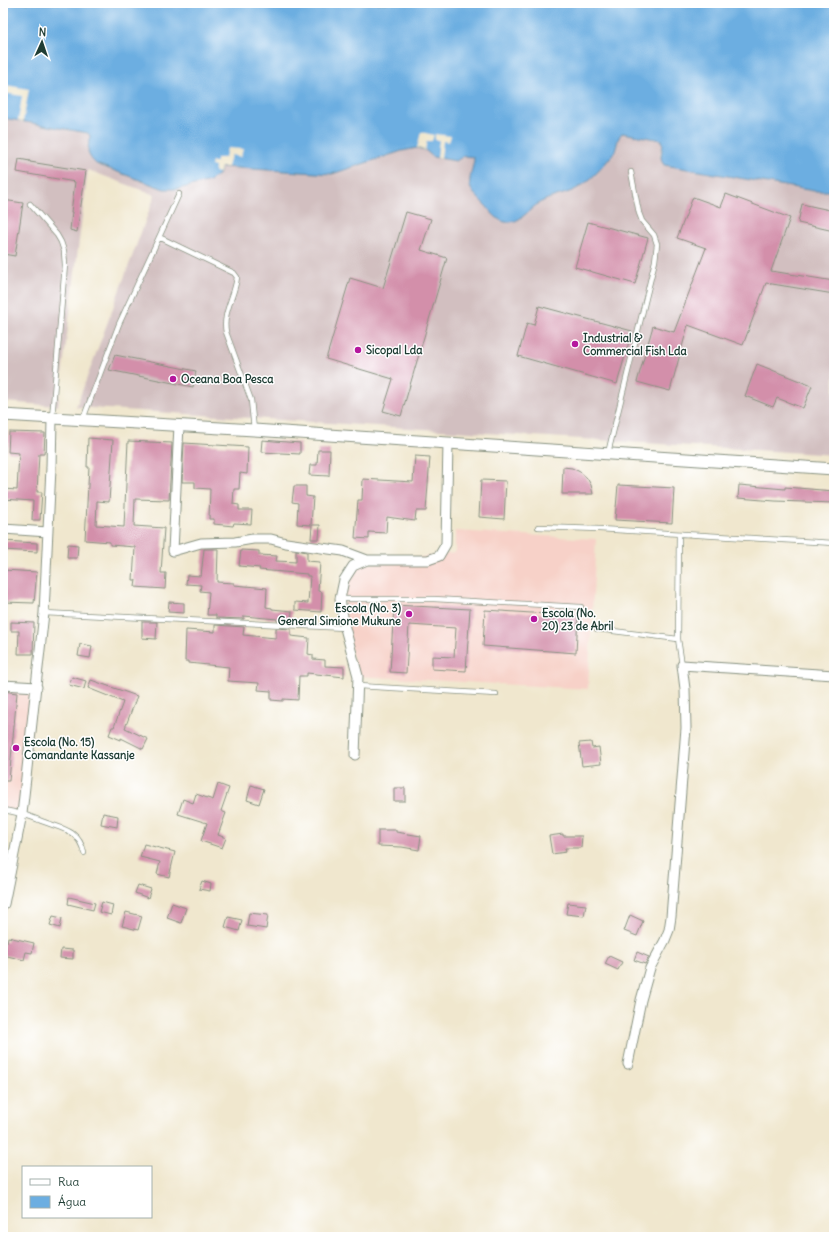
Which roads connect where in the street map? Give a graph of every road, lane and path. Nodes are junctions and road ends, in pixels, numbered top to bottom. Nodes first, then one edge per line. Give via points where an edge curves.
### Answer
1 (631, 172) dead end
2 (179, 194) dead end
3 (30, 204) dead end
4 (159, 237) junction
5 (3, 415) edge
6 (52, 419) junction
7 (82, 420) junction
8 (179, 425) junction
9 (254, 430) junction
10 (448, 443) junction
11 (608, 454) junction
12 (834, 469) edge
13 (538, 527) dead end
14 (3, 529) edge
15 (48, 532) junction
16 (679, 534) junction
17 (834, 543) edge
18 (367, 560) junction
19 (340, 599) junction
20 (581, 607) dead end
21 (44, 613) junction
22 (345, 628) junction
23 (597, 629) dead end
24 (678, 639) junction
25 (682, 665) junction
26 (834, 675) edge
27 (3, 685) edge
28 (358, 686) junction
29 (37, 687) junction
30 (496, 694) dead end
31 (355, 755) dead end
32 (3, 810) edge
33 (22, 814) junction
34 (84, 853) dead end
35 (4, 904) edge
36 (628, 1064) dead end

1 - 11 lane via 639,213 657,244
2 - 4 lane
3 - 6 lane via 57,235 64,251
4 - 7 lane via 119,324
4 - 9 lane via 234,273 237,277 224,323 251,400
5 - 6 street
6 - 7 street
6 - 15 street
7 - 8 street
8 - 9 street
8 - 18 street via 173,551 201,543 271,539 344,551
9 - 10 street
10 - 11 street
10 - 18 street via 446,544 439,556 428,560
11 - 12 street
13 - 16 lane
14 - 15 street
15 - 21 street
16 - 17 lane
16 - 24 lane
18 - 19 street via 353,566 344,580
19 - 20 lane via 434,599
19 - 22 street
21 - 22 lane
21 - 29 street
22 - 28 street via 358,676
23 - 24 lane
24 - 25 lane
25 - 26 street
25 - 36 street via 686,728 672,917 665,940 650,968
27 - 29 street
28 - 30 lane
28 - 31 street
29 - 33 street
32 - 33 lane
33 - 34 lane via 62,827 77,839
33 - 35 street

